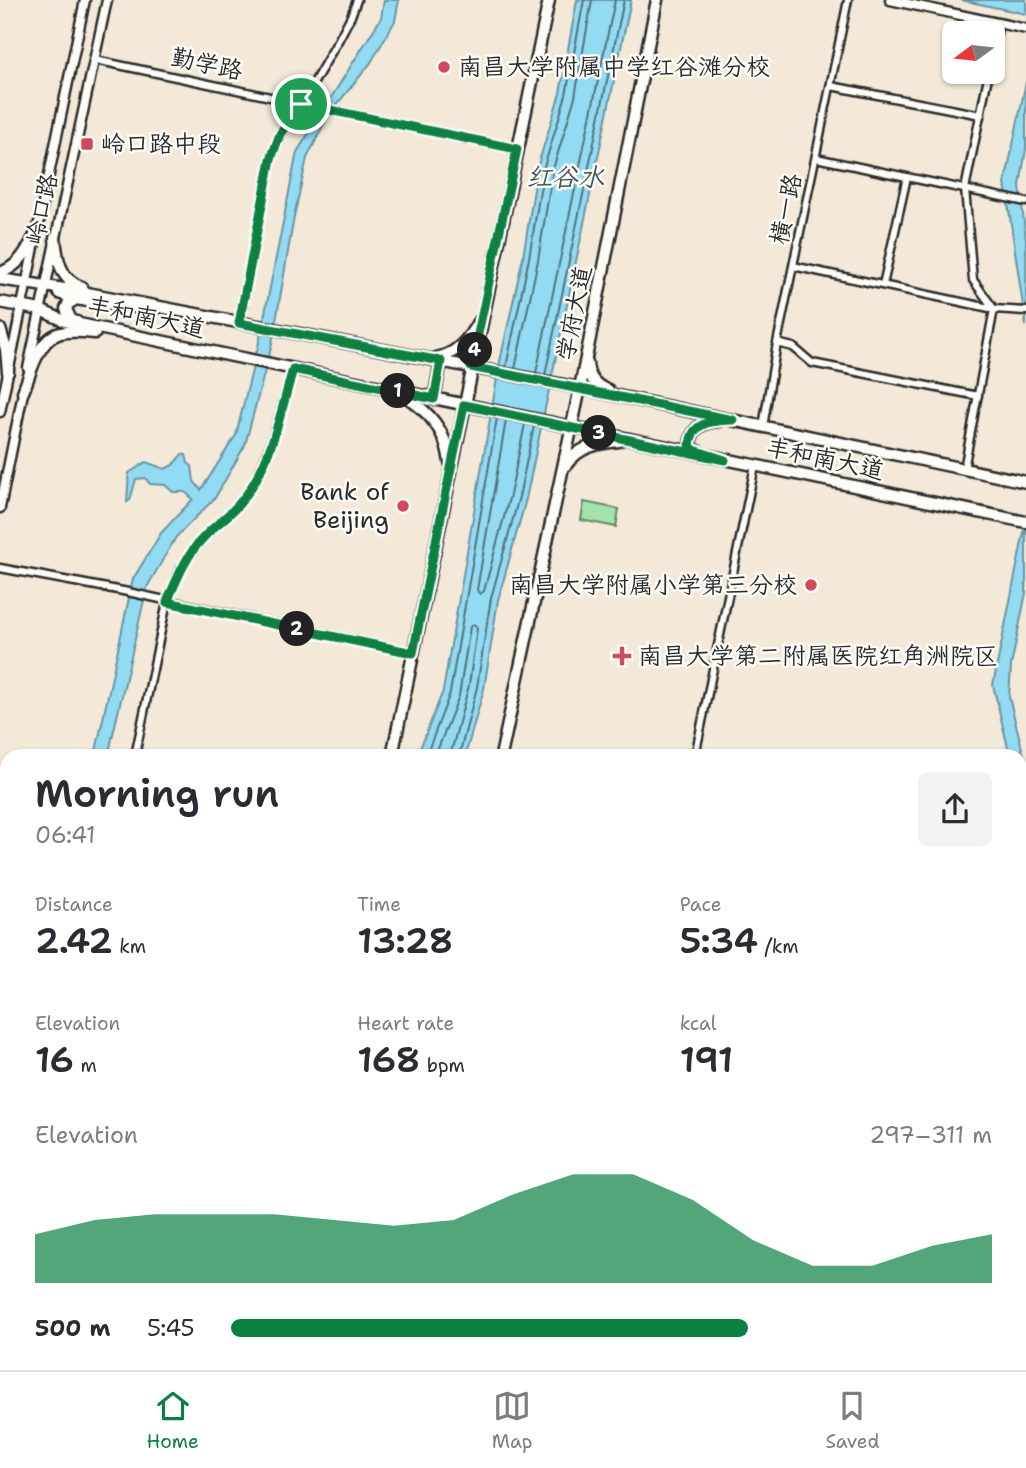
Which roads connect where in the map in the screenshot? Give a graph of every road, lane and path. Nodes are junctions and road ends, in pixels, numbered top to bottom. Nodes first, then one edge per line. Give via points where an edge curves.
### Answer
1 (85, 0) edge
2 (107, 0) edge
3 (357, 0) edge
4 (549, 0) edge
5 (657, 0) edge
6 (848, 0) edge
7 (890, 0) edge
8 (990, 21) edge
9 (1005, 24) edge
10 (1026, 29) edge
11 (95, 60) junction
12 (987, 84) edge
13 (831, 86) junction
14 (301, 104) junction
15 (981, 115) junction
16 (517, 149) junction
17 (816, 158) junction
18 (907, 177) junction
19 (965, 188) junction
20 (1025, 202) edge
21 (37, 232) junction
22 (55, 238) junction
23 (793, 265) junction
24 (0, 273) edge
25 (0, 279) edge
26 (26, 284) junction
27 (883, 285) junction
28 (44, 288) junction
29 (97, 295) junction
30 (75, 299) junction
31 (0, 302) edge
32 (130, 302) junction
33 (22, 306) junction
34 (158, 307) junction
35 (994, 309) junction
36 (40, 310) junction
37 (1026, 311) edge
38 (483, 312) junction
39 (239, 323) junction
40 (92, 327) junction
41 (0, 329) edge
42 (126, 334) junction
43 (777, 343) junction
44 (589, 346) junction
45 (435, 360) junction
46 (476, 368) junction
47 (293, 369) junction
48 (8, 372) junction
49 (580, 388) junction
50 (23, 392) junction
51 (400, 392) junction
52 (978, 396) junction
53 (434, 399) junction
54 (631, 399) junction
55 (464, 405) junction
56 (0, 412) edge
57 (733, 420) junction
58 (763, 426) junction
59 (571, 428) junction
60 (629, 440) junction
61 (725, 460) junction
62 (755, 466) junction
63 (964, 468) junction
64 (451, 469) junction
65 (561, 472) junction
66 (1026, 482) edge
67 (0, 508) edge
68 (1023, 522) edge
69 (0, 568) edge
70 (167, 602) junction
71 (413, 653) junction
72 (136, 749) edge
73 (393, 749) edge
74 (503, 749) edge
75 (696, 749) edge

1 - 21 street, 岭口路
2 - 11 street, 岭口路
3 - 14 street
4 - 16 main road
5 - 44 main road, 学府大道
6 - 13 street, 横一路
7 - 8 street
9 - 10 street
11 - 14 street, 勤学路
11 - 22 street, 岭口路
12 - 15 street
13 - 15 street
13 - 17 street, 横一路
14 - 16 street, 勤学路
14 - 39 street via 280,134 271,159
15 - 19 street
16 - 38 main road
17 - 18 street
17 - 23 street, 横一路
18 - 19 street
18 - 27 street
19 - 20 street
19 - 35 street via 973,280
21 - 24 main road via 23,258
21 - 26 street, 岭口路
22 - 28 street, 岭口路
22 - 32 main road via 58,259 72,284
23 - 27 street
23 - 43 street, 横一路
25 - 26 main road, 丰和南大道
26 - 28 main road, 丰和南大道
26 - 33 street, 岭口路
27 - 35 street
28 - 29 main road, 丰和南大道
28 - 30 main road
28 - 36 street, 岭口路
29 - 30 main road
29 - 32 main road, 丰和南大道
30 - 34 main road via 121,307
30 - 40 main road via 66,313 71,320
31 - 33 main road, 丰和南大道
32 - 34 main road, 丰和南大道
33 - 36 main road, 丰和南大道
33 - 48 street, 岭口路
34 - 39 main road, 丰和南大道
35 - 37 street
35 - 52 street
36 - 40 main road, 丰和南大道
36 - 50 street, 岭口路
38 - 45 main road via 468,339
38 - 46 main road
39 - 45 main road, 丰和南大道
40 - 42 main road, 丰和南大道
41 - 48 main road
42 - 47 main road, 丰和南大道
42 - 50 main road via 64,331 47,340
43 - 52 street via 793,347 812,363
43 - 58 street, 横一路
44 - 49 main road, 学府大道
44 - 54 main road via 587,366 598,387
45 - 46 main road, 丰和南大道
45 - 53 main road
46 - 49 main road, 丰和南大道
46 - 55 main road
47 - 51 main road, 丰和南大道
47 - 70 street via 257,478 240,503 195,548
48 - 56 street, 岭口路
49 - 54 main road, 丰和南大道
49 - 59 main road, 学府大道
50 - 67 street, 岭口路
51 - 53 main road, 丰和南大道
51 - 64 main road via 423,407 435,422 445,439
52 - 63 street
53 - 55 main road, 丰和南大道
54 - 57 main road, 丰和南大道
55 - 59 main road, 丰和南大道
55 - 64 main road
57 - 58 main road, 丰和南大道
57 - 61 main road via 701,425 690,438 694,450
58 - 63 main road, 丰和南大道
59 - 60 main road, 丰和南大道
59 - 65 main road, 学府大道
60 - 61 main road, 丰和南大道
60 - 65 main road via 584,449 573,455
61 - 62 main road, 丰和南大道
62 - 68 main road, 丰和南大道
62 - 75 street
63 - 66 main road, 丰和南大道
64 - 71 main road
65 - 74 main road, 学府大道
69 - 70 street
70 - 71 street
70 - 72 street
71 - 73 main road

